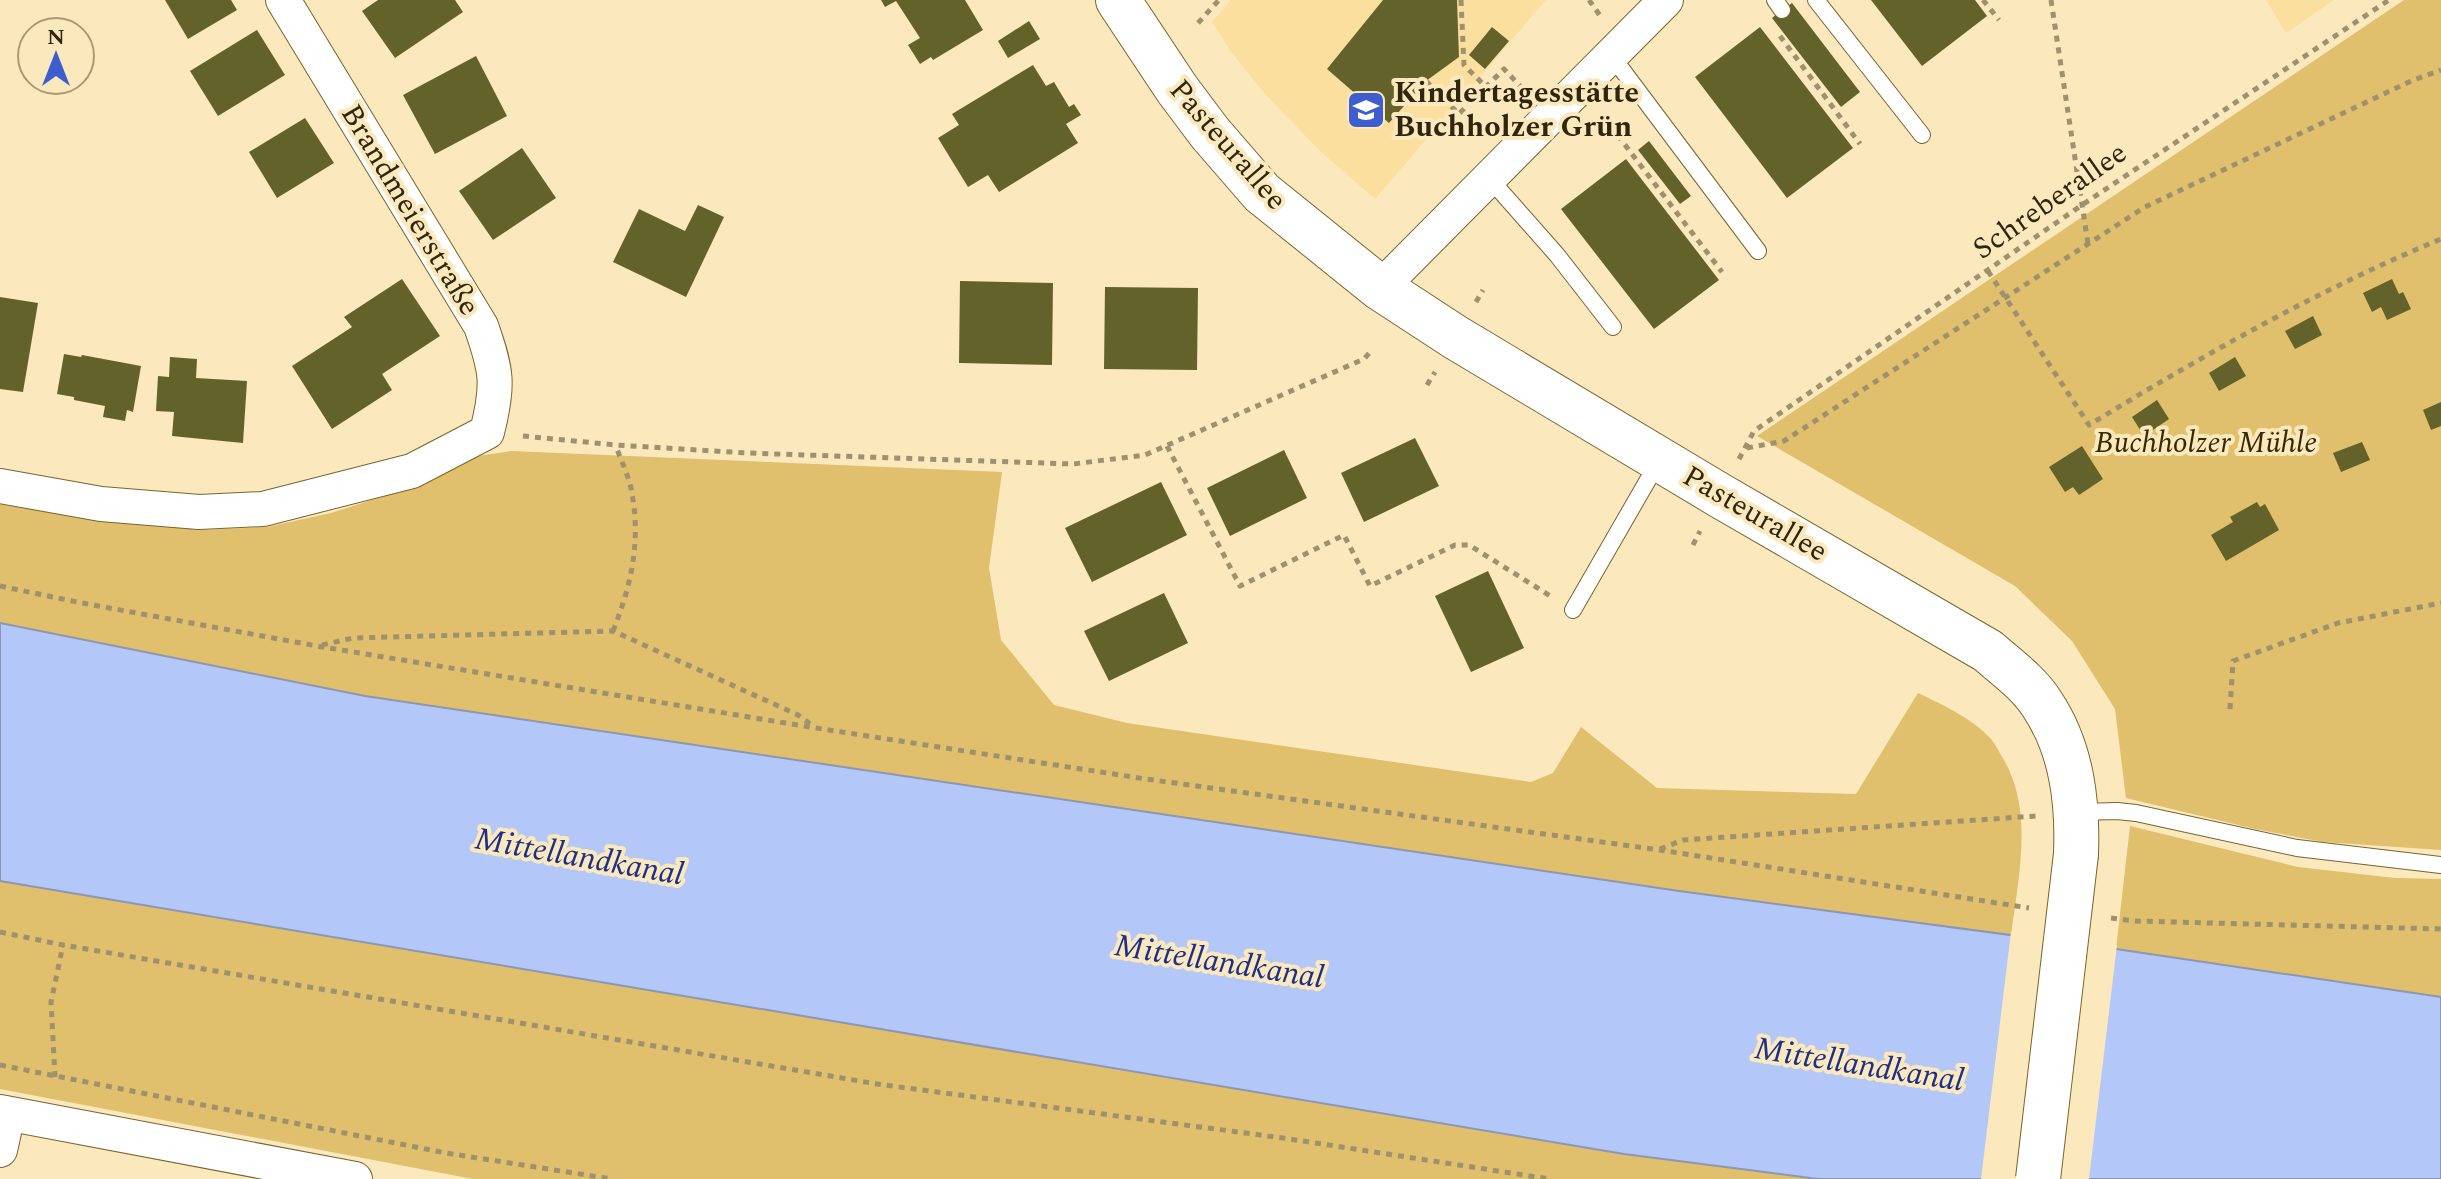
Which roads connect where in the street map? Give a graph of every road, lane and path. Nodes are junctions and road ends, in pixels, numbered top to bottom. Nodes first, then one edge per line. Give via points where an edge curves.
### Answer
1 (283, 0) edge
2 (1118, 0) edge
3 (1219, 0) edge
4 (1461, 0) edge
5 (1666, 0) edge
6 (1816, 0) edge
7 (1983, 0) edge
8 (2051, 0) edge
9 (2389, 0) edge
10 (1999, 20) dead end
11 (1198, 23) dead end
12 (1779, 35) dead end
13 (1611, 55) junction
14 (2441, 70) edge
15 (1426, 81) dead end
16 (1813, 81) junction
17 (1581, 86) junction
18 (1806, 86) dead end
19 (1486, 87) junction
20 (1551, 116) junction
21 (1922, 135) dead end
22 (1860, 144) dead end
23 (1489, 178) junction
24 (2082, 205) junction
25 (2441, 239) edge
26 (2088, 245) junction
27 (1758, 251) dead end
28 (1988, 271) junction
29 (1722, 272) dead end
30 (1380, 288) junction
31 (2005, 299) junction
32 (1613, 327) dead end
33 (1372, 350) dead end
34 (487, 432) junction
35 (616, 445) junction
36 (1167, 446) junction
37 (1660, 458) junction
38 (0, 486) edge
39 (0, 586) edge
40 (2441, 603) edge
41 (1573, 610) joint
42 (613, 631) junction
43 (317, 646) junction
44 (2230, 709) dead end
45 (816, 728) junction
46 (2077, 833) junction
47 (2441, 865) edge
48 (0, 932) edge
49 (63, 945) junction
50 (0, 1065) edge
51 (55, 1076) junction
52 (4, 1113) edge
53 (0, 1150) edge
54 (355, 1179) edge
55 (612, 1179) edge
56 (1550, 1179) edge
57 (2038, 1179) edge

1 - 34 street, Brandmeierstraße via 481,326 494,363 495,399
2 - 30 street, Pasteurallee via 1177,89 1262,193
3 - 11 path
4 - 19 path via 1464,65
5 - 13 street
6 - 21 lane
7 - 10 path
8 - 24 path
9 - 24 path, Schreberallee
12 - 16 path
13 - 17 street
13 - 27 lane
14 - 26 path via 2145,207
15 - 19 path via 1459,114
16 - 18 path
16 - 22 path
17 - 20 street
17 - 29 path
19 - 20 path via 1504,69
20 - 23 street
23 - 30 street
23 - 32 lane
24 - 26 path
24 - 28 path, Schreberallee
25 - 31 path via 2202,357 2089,425
26 - 31 path
28 - 31 path
28 - 31 path, Schreberallee via 1754,431 1746,448 1784,441
30 - 37 street, Pasteurallee
33 - 36 path via 1364,359
34 - 35 path
34 - 38 street via 412,471 263,509 199,512 101,504
35 - 36 path via 1073,464 1145,455
35 - 42 path via 632,492 636,530 634,569
36 - 41 path via 1240,586 1344,535 1370,586 1455,545 1469,545
37 - 41 lane
37 - 46 street, Pasteurallee via 1988,651 2016,676 2042,703 2058,736 2071,771
39 - 43 path
40 - 44 path via 2338,623 2233,661
42 - 43 path via 353,638
42 - 45 path
43 - 45 path
45 - 46 path via 1660,850 1683,840
46 - 47 lane via 2117,811 2297,848
46 - 57 street, Pasteurallee, bridge
48 - 49 path
49 - 51 path via 51,1002
49 - 56 path via 877,1084
50 - 51 path
51 - 55 path via 446,1153
52 - 53 street
52 - 54 street

